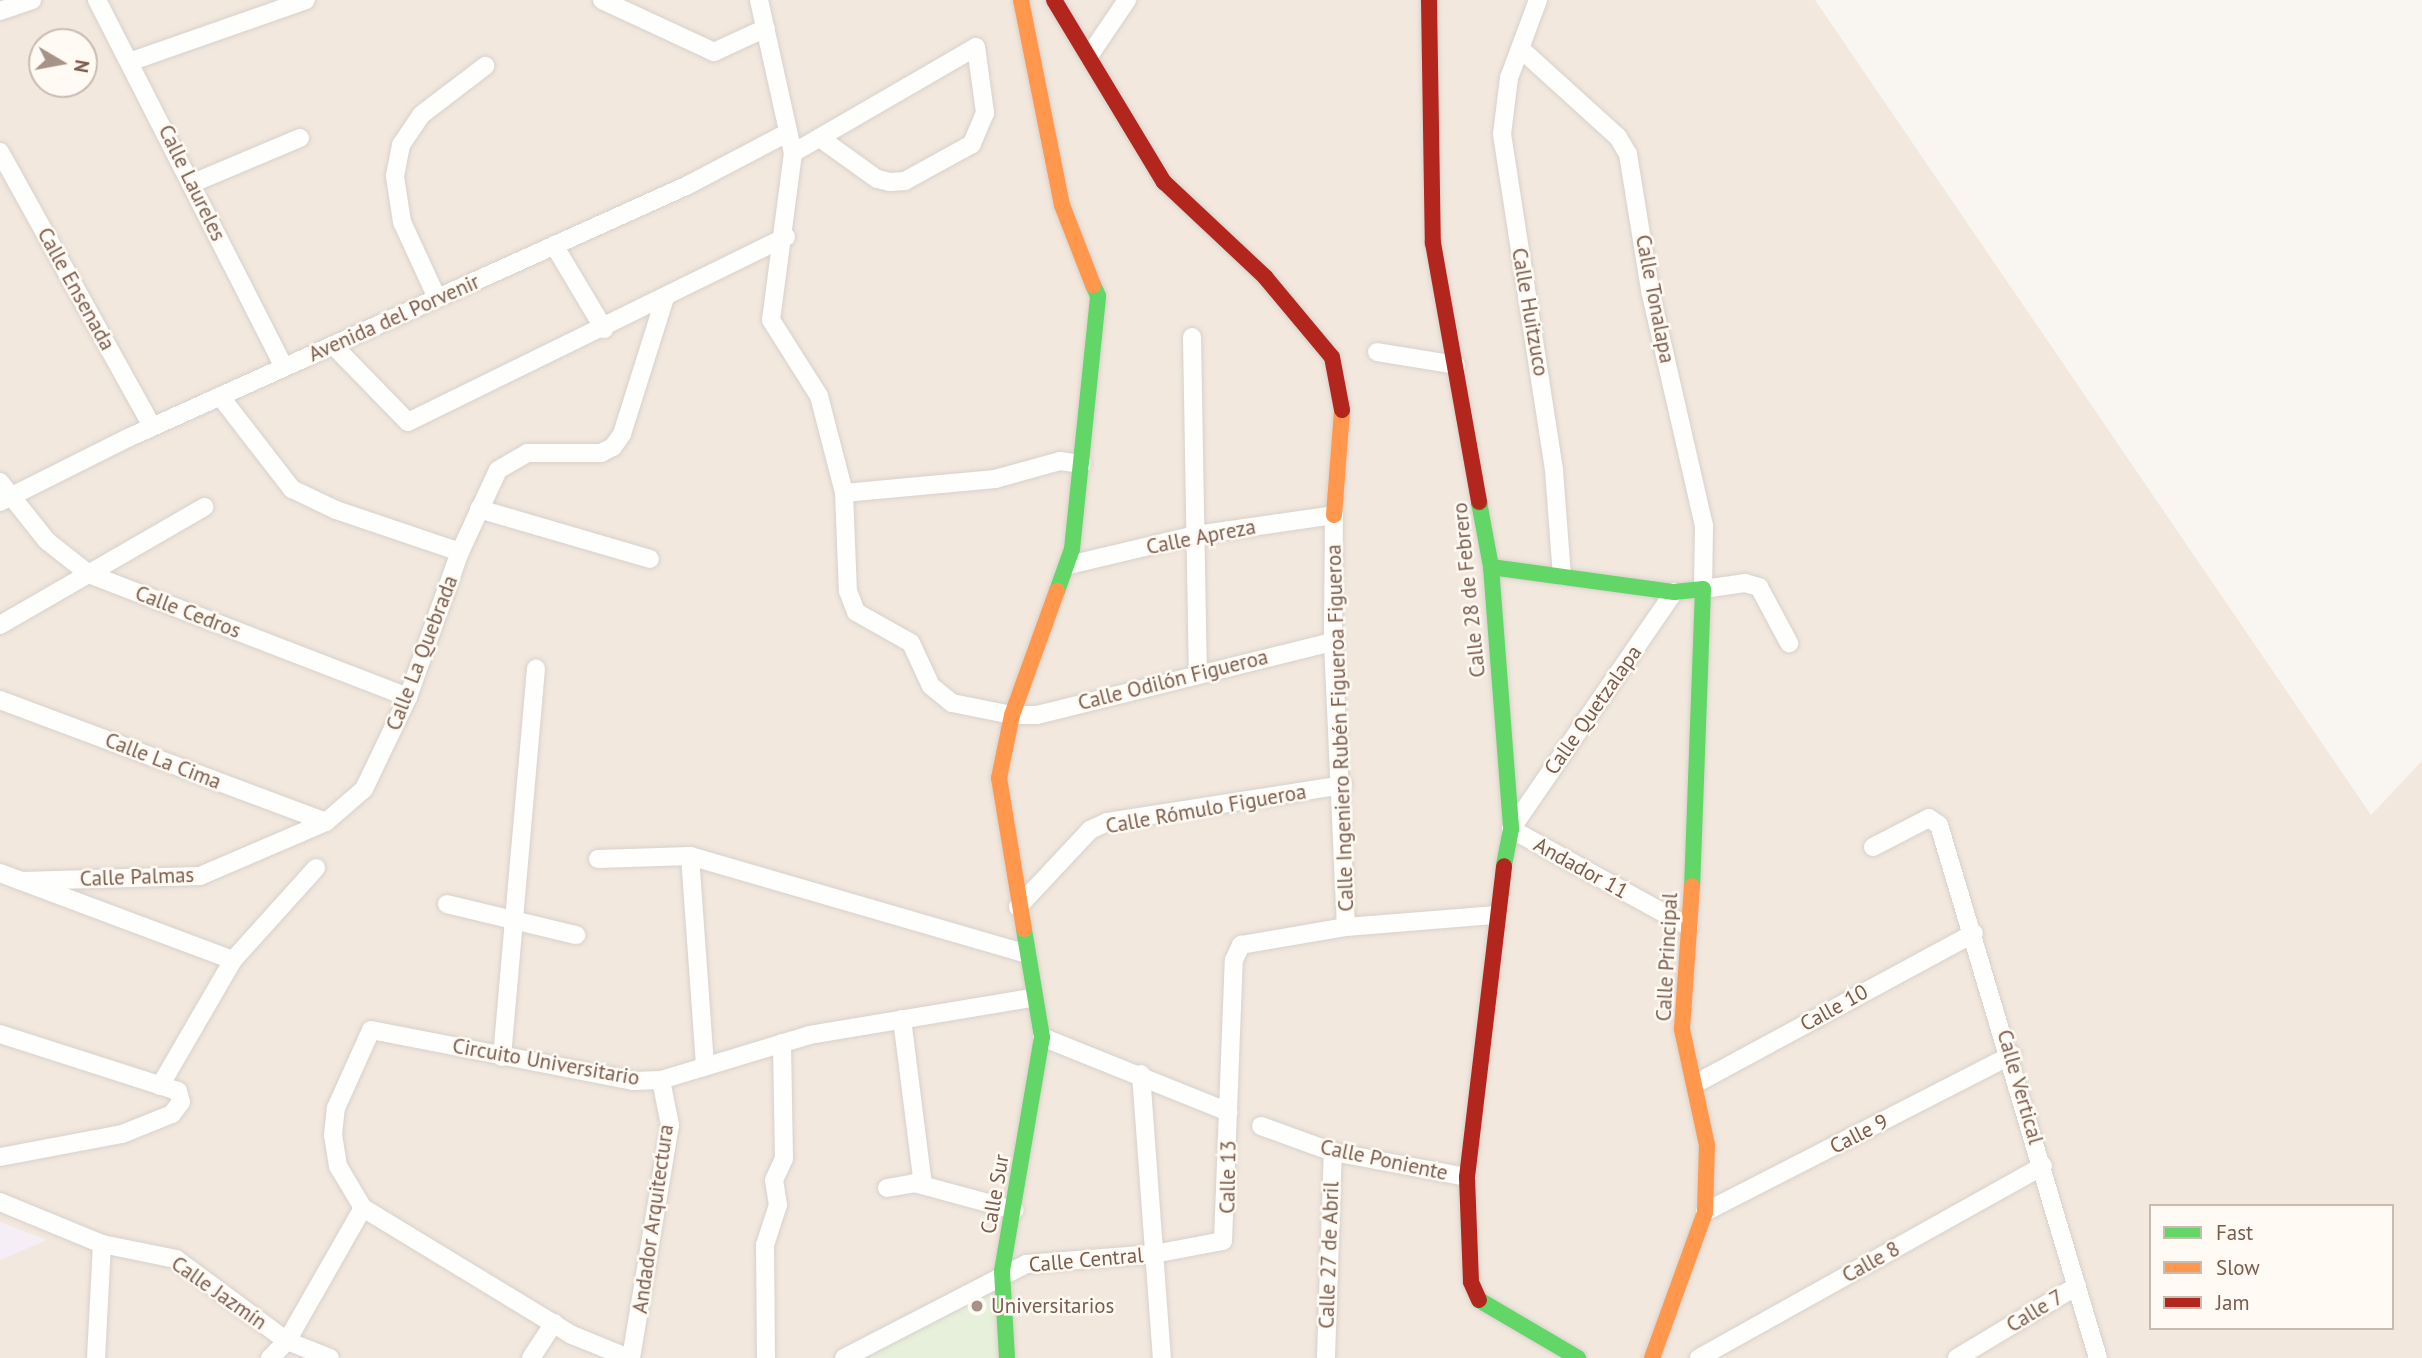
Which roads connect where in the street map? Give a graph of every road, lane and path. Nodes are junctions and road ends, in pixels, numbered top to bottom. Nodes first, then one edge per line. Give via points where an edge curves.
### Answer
1 (32, 0) edge
2 (97, 0) edge
3 (306, 0) edge
4 (603, 0) edge
5 (759, 0) edge
6 (1021, 0) edge
7 (1054, 0) edge
8 (1127, 0) edge
9 (1429, 0) edge
10 (1538, 0) edge
11 (0, 11) edge
12 (766, 28) junction
13 (1523, 51) junction
14 (1089, 56) junction
15 (132, 61) junction
16 (485, 66) dead end
17 (787, 133) junction
18 (300, 138) dead end
19 (820, 138) junction
20 (0, 152) edge
21 (793, 153) junction
22 (192, 183) junction
23 (786, 237) junction
24 (554, 245) junction
25 (437, 298) junction
26 (665, 299) junction
27 (604, 329) junction
28 (1192, 337) dead end
29 (333, 345) junction
30 (1377, 352) dead end
31 (1456, 365) junction
32 (284, 367) junction
33 (220, 396) junction
34 (152, 426) junction
35 (1082, 464) junction
36 (844, 493) junction
37 (3, 494) edge
38 (204, 508) dead end
39 (478, 509) junction
40 (1334, 515) junction
41 (1196, 535) junction
42 (460, 552) junction
43 (650, 559) dead end
44 (1069, 565) junction
45 (1492, 567) junction
46 (89, 574) junction
47 (1562, 576) junction
48 (1703, 589) junction
49 (1674, 592) junction
50 (0, 625) edge
51 (1333, 642) junction
52 (1789, 643) dead end
53 (536, 668) dead end
54 (1198, 673) junction
55 (408, 697) junction
56 (0, 700) edge
57 (1013, 715) junction
58 (1343, 785) junction
59 (326, 822) junction
60 (1511, 829) junction
61 (1873, 847) dead end
62 (690, 856) junction
63 (598, 859) dead end
64 (316, 868) dead end
65 (0, 873) edge
66 (21, 881) junction
67 (447, 904) dead end
68 (1018, 907) junction
69 (1494, 915) junction
70 (514, 920) junction
71 (1346, 927) junction
72 (1689, 927) junction
73 (1974, 933) junction
74 (576, 935) dead end
75 (1024, 953) junction
76 (233, 960) junction
77 (1032, 998) junction
78 (902, 1019) junction
79 (0, 1034) edge
80 (1042, 1037) junction
81 (782, 1043) junction
82 (2012, 1055) junction
83 (502, 1056) junction
84 (705, 1066) junction
85 (1141, 1074) junction
86 (661, 1080) junction
87 (1695, 1084) junction
88 (160, 1086) junction
89 (1229, 1112) junction
90 (1261, 1126) dead end
91 (1333, 1152) junction
92 (0, 1157) edge
93 (2043, 1166) junction
94 (1467, 1177) junction
95 (923, 1185) junction
96 (887, 1188) dead end
97 (0, 1202) edge
98 (363, 1208) junction
99 (1014, 1210) junction
100 (1705, 1212) junction
101 (1223, 1241) joint
102 (102, 1244) junction
103 (1154, 1254) junction
104 (1003, 1271) junction
105 (2077, 1286) junction
106 (554, 1324) junction
107 (287, 1341) junction
108 (96, 1358) edge
109 (270, 1358) edge
110 (330, 1358) edge
111 (531, 1358) edge
112 (630, 1358) edge
113 (766, 1358) edge
114 (844, 1358) edge
115 (1007, 1358) edge
116 (1161, 1358) edge
117 (1326, 1358) edge
118 (1578, 1358) edge
119 (1652, 1358) edge
120 (1699, 1358) edge
121 (1957, 1358) edge
122 (2098, 1358) edge

1 - 11 street
2 - 15 street, Calle Laureles
3 - 15 street
4 - 12 street via 692,47 714,52
5 - 12 street
6 - 35 street via 1062,205 1098,296
7 - 14 street, Calle Ingeniero Rubén Figueroa Figueroa
8 - 14 street
9 - 31 street, Calle 28 de Febrero via 1433,243
10 - 13 street, Calle Huitzuco
12 - 17 street
13 - 47 street, Calle Huitzuco via 1509,78 1502,134 1550,444
13 - 48 street, Calle Tonalapa via 1618,137 1628,154 1650,290 1704,526
14 - 40 street, Calle Ingeniero Rubén Figueroa Figueroa via 1164,182 1265,276 1332,357 1343,397
15 - 22 street, Calle Laureles
16 - 25 street via 421,115 401,145 395,176 402,222
17 - 21 street
17 - 24 street, Avenida del Porvenir
18 - 22 street
19 - 19 street via 877,179 890,182 905,181 972,144 982,132 985,113 976,47
19 - 21 street
20 - 34 street, Calle Ensenada
21 - 23 street, Calle Odilón Figueroa
22 - 32 street, Calle Laureles
23 - 26 street
23 - 36 street, Calle Odilón Figueroa via 771,320 819,396
24 - 25 street, Avenida del Porvenir
24 - 27 street
25 - 29 street, Avenida del Porvenir
26 - 27 street
26 - 39 street, Calle La Quebrada via 622,434 612,447 601,453 527,453 498,470
27 - 29 street via 408,422
28 - 41 street
29 - 32 street, Avenida del Porvenir
30 - 31 street
31 - 45 street, Calle 28 de Febrero
32 - 33 street, Avenida del Porvenir
33 - 34 street, Avenida del Porvenir
33 - 42 street via 292,489 336,510
34 - 37 street, Avenida del Porvenir
35 - 36 street via 1060,461 995,479
35 - 44 street
36 - 57 street, Calle Odilón Figueroa via 848,591 856,612 911,643 931,686 952,703
37 - 46 street, Calle Cedros via 47,541
38 - 46 street
39 - 42 street, Calle La Quebrada
39 - 43 street
40 - 41 street, Calle Apreza
40 - 51 street, Calle Ingeniero Rubén Figueroa Figueroa
41 - 44 street, Calle Apreza
41 - 54 street
42 - 55 street, Calle La Quebrada
44 - 57 street
45 - 47 street
45 - 60 street, Calle 28 de Febrero
46 - 50 street
46 - 55 street, Calle Cedros
47 - 49 street
48 - 49 street
48 - 52 street via 1745,583 1759,587
48 - 72 street, Calle Principal
49 - 60 street, Calle Quetzalapa
51 - 54 street, Calle Odilón Figueroa
51 - 58 street, Calle Ingeniero Rubén Figueroa Figueroa
53 - 70 street
54 - 57 street, Calle Odilón Figueroa via 1037,715
55 - 59 street, Calle La Quebrada via 365,789
56 - 59 street, Calle La Cima
57 - 68 street via 999,778
58 - 68 street, Calle Rómulo Figueroa via 1107,822 1090,830
58 - 71 street, Calle Ingeniero Rubén Figueroa Figueroa
59 - 66 street, Calle Palmas via 200,876
60 - 69 street, Calle 28 de Febrero
60 - 72 street, Andador 11
61 - 73 street, Calle Vertical via 1934,819
62 - 63 street
62 - 75 street
62 - 84 street
64 - 76 street
65 - 66 street
66 - 76 street
67 - 70 street
68 - 75 street
69 - 71 street
69 - 94 street, Calle 28 de Febrero
70 - 74 street
70 - 83 street
71 - 89 street, Calle 13 via 1241,945 1234,960
72 - 87 street, Calle Principal via 1682,1029
73 - 82 street, Calle Vertical
73 - 87 street, Calle 10
75 - 77 street
76 - 88 street
77 - 78 street, Circuito Universitario
77 - 80 street
78 - 81 street, Circuito Universitario
78 - 95 street
79 - 88 street
80 - 85 street
80 - 99 street, Calle Sur
81 - 84 street, Circuito Universitario
81 - 113 street via 784,1159 774,1180 778,1205 765,1245
82 - 93 street, Calle Vertical
82 - 100 street, Calle 9
83 - 86 street, Circuito Universitario via 633,1081
83 - 98 street, Circuito Universitario via 383,1029 363,1037 336,1108 333,1135 338,1166
84 - 86 street, Circuito Universitario
85 - 89 street
85 - 103 street
86 - 112 street, Andador Arquitectura via 670,1125
87 - 100 street, Calle Principal via 1707,1145
88 - 92 street via 178,1091 181,1102 172,1114 122,1134
89 - 101 street, Calle 13
90 - 91 street, Calle Poniente
91 - 94 street, Calle Poniente
91 - 117 street, Calle 27 de Abril
93 - 105 street, Calle Vertical
93 - 120 street, Calle 8
94 - 118 street via 1471,1282 1478,1300
95 - 96 street
95 - 99 street
97 - 102 street, Calle Jazmín
98 - 106 street
98 - 107 street
99 - 104 street, Calle Sur
100 - 119 street, Calle Principal
101 - 103 street, Calle Central
102 - 107 street, Calle Jazmín via 176,1259
102 - 108 street
103 - 104 street, Calle Central via 1048,1261
103 - 116 street
104 - 114 street, Calle Central
104 - 115 street, Calle Sur
105 - 121 street, Calle 7
105 - 122 street, Calle Vertical
106 - 111 street
106 - 112 street
107 - 109 street
107 - 110 street, Calle Jazmín

